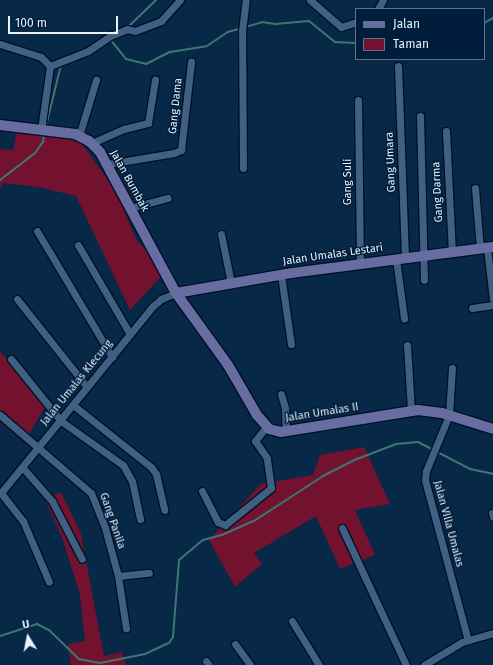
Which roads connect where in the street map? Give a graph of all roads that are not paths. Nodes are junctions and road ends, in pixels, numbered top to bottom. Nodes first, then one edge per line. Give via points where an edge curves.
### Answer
1 (180, 0) edge
2 (246, 0) edge
3 (310, 0) edge
4 (355, 22) edge
5 (0, 44) edge
6 (192, 62) dead end
7 (50, 66) junction
8 (398, 66) dead end
9 (96, 80) dead end
10 (155, 80) dead end
11 (358, 100) dead end
12 (420, 116) dead end
13 (0, 125) edge
14 (41, 130) junction
15 (446, 131) dead end
16 (79, 136) junction
17 (92, 143) junction
18 (108, 164) junction
19 (243, 168) dead end
20 (476, 188) dead end
21 (168, 198) dead end
22 (130, 208) junction
23 (37, 230) dead end
24 (221, 234) dead end
25 (78, 245) dead end
26 (486, 248) edge
27 (452, 252) junction
28 (421, 256) junction
29 (401, 258) junction
30 (360, 263) junction
31 (281, 274) junction
32 (424, 280) dead end
33 (231, 283) junction
34 (176, 293) junction
35 (17, 298) dead end
36 (493, 299) edge
37 (493, 305) edge
38 (472, 308) dead end
39 (404, 318) dead end
40 (130, 334) junction
41 (291, 344) dead end
42 (407, 345) dead end
43 (112, 357) junction
44 (11, 358) dead end
45 (452, 368) dead end
46 (87, 387) junction
47 (281, 394) dead end
48 (73, 405) junction
49 (411, 410) junction
50 (0, 414) edge
51 (449, 415) junction
52 (61, 421) junction
53 (266, 427) junction
54 (493, 429) edge
55 (286, 431) junction
56 (39, 447) junction
57 (23, 468) junction
58 (202, 491) dead end
59 (1, 492) edge
60 (164, 510) dead end
61 (140, 519) dead end
62 (342, 528) dead end
63 (82, 559) dead end
64 (149, 573) dead end
65 (118, 576) junction
66 (49, 582) dead end
67 (292, 621) dead end
68 (126, 628) dead end
69 (493, 633) edge
70 (468, 640) junction
71 (235, 644) dead end
72 (250, 665) edge
73 (320, 665) edge
74 (406, 665) edge
75 (424, 665) edge

1 - 7 street via 165,19 135,31 127,29 110,36 88,51
2 - 19 street via 242,31
3 - 4 street via 341,27
5 - 7 street via 41,57
6 - 18 street, Gang Dama via 180,150
7 - 14 street
8 - 29 street, Gang Umara
9 - 16 street
10 - 17 street via 148,123 124,129
11 - 30 street, Gang Suli
12 - 28 street
13 - 14 street, Jalan Bumbak
14 - 16 street, Jalan Bumbak
15 - 27 street, Gang Darma
16 - 17 street, Jalan Bumbak
17 - 18 street, Jalan Bumbak
18 - 22 street, Jalan Bumbak
20 - 26 street
21 - 22 street
22 - 34 street, Jalan Bumbak
23 - 43 street
24 - 33 street
25 - 40 street
26 - 27 street, Jalan Umalas Lestari
26 - 36 street
27 - 28 street, Jalan Umalas Lestari
28 - 29 street, Jalan Umalas Lestari
28 - 32 street
29 - 30 street, Jalan Umalas Lestari
29 - 39 street, Gang Umara
30 - 31 street, Jalan Umalas Lestari
31 - 33 street, Jalan Umalas Lestari
31 - 41 street
33 - 34 street, Jalan Umalas Lestari
34 - 40 street, Jalan Umalas Klecung via 161,299 153,306
34 - 53 street via 228,365
35 - 46 street
37 - 38 street
40 - 43 street, Jalan Umalas Klecung
42 - 49 street
43 - 46 street, Jalan Umalas Klecung
44 - 52 street
45 - 51 street, Jalan Villa Umalas
46 - 48 street, Jalan Umalas Klecung
47 - 55 street via 285,408
48 - 52 street, Jalan Umalas Klecung
48 - 60 street via 151,467 156,474
49 - 51 street, Jalan Umalas II
49 - 55 street, Jalan Umalas II
50 - 56 street, Gang Panila
51 - 54 street, Jalan Umalas II
51 - 70 street, Jalan Villa Umalas via 426,471 425,480
52 - 56 street, Jalan Umalas Klecung
52 - 61 street via 123,465 132,481
53 - 55 street, Jalan Umalas II
53 - 58 street via 255,441 267,458 271,488 225,525 218,522
56 - 57 street, Jalan Umalas Klecung
56 - 65 street, Gang Panila via 91,493 105,528
57 - 59 street, Jalan Umalas Klecung
57 - 63 street via 52,501
59 - 66 street via 26,525
62 - 74 street
64 - 65 street
65 - 68 street, Gang Panila
67 - 73 street
69 - 70 street
70 - 75 street
71 - 72 street

